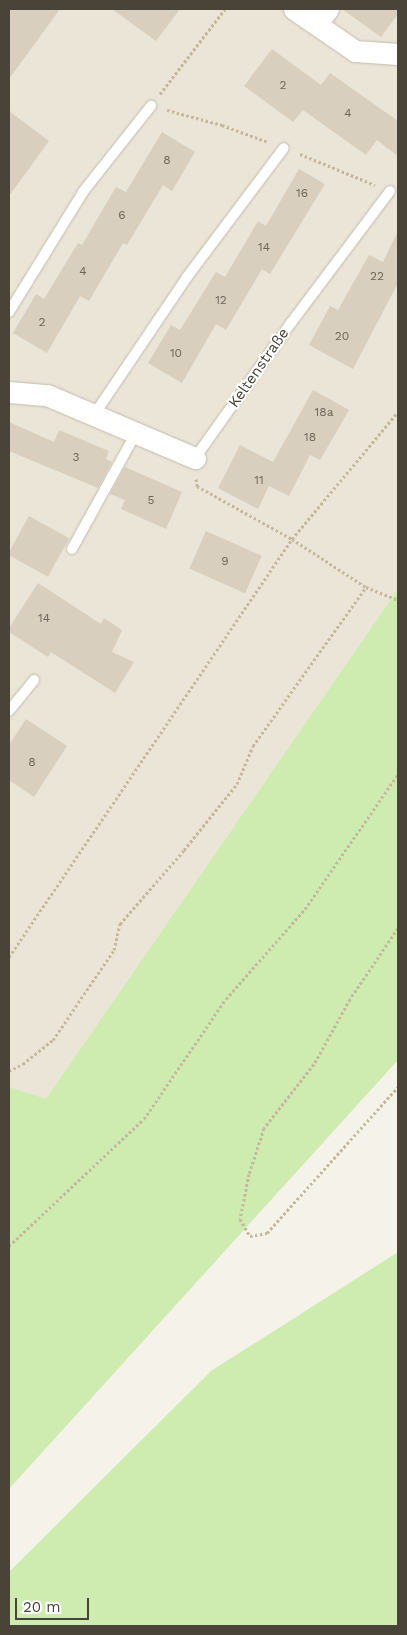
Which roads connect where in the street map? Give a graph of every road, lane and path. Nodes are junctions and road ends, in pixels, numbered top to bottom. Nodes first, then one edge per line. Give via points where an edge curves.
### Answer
1 (224, 9) edge
2 (294, 9) edge
3 (322, 16) edge
4 (398, 54) edge
5 (151, 106) junction
6 (284, 148) junction
7 (390, 191) joint
8 (9, 312) edge
9 (9, 392) edge
10 (398, 412) edge
11 (94, 415) junction
12 (136, 433) junction
13 (195, 458) junction
14 (292, 538) junction
15 (72, 549) dead end
16 (366, 587) junction
17 (398, 600) edge
18 (34, 680) dead end
19 (9, 711) edge
20 (398, 774) edge
21 (398, 928) edge
22 (9, 957) edge
23 (9, 1071) edge
24 (398, 1087) edge
25 (9, 1246) edge

1 - 5 path
2 - 3 street
3 - 4 street via 356,51
5 - 6 path via 222,125
5 - 8 lane via 83,192
6 - 7 path
6 - 11 lane via 187,277
7 - 13 lane, Keltenstraße
9 - 11 street via 47,394
10 - 14 path
11 - 12 street
12 - 13 street
12 - 15 lane
13 - 14 path via 197,486
14 - 16 path
14 - 22 path
16 - 17 path
16 - 23 path via 253,746 237,784 120,924 114,950 53,1040
18 - 19 lane
20 - 25 path via 305,909 226,999 144,1118
21 - 24 path via 350,999 314,1064 264,1128 249,1174 240,1219 250,1236 267,1233

